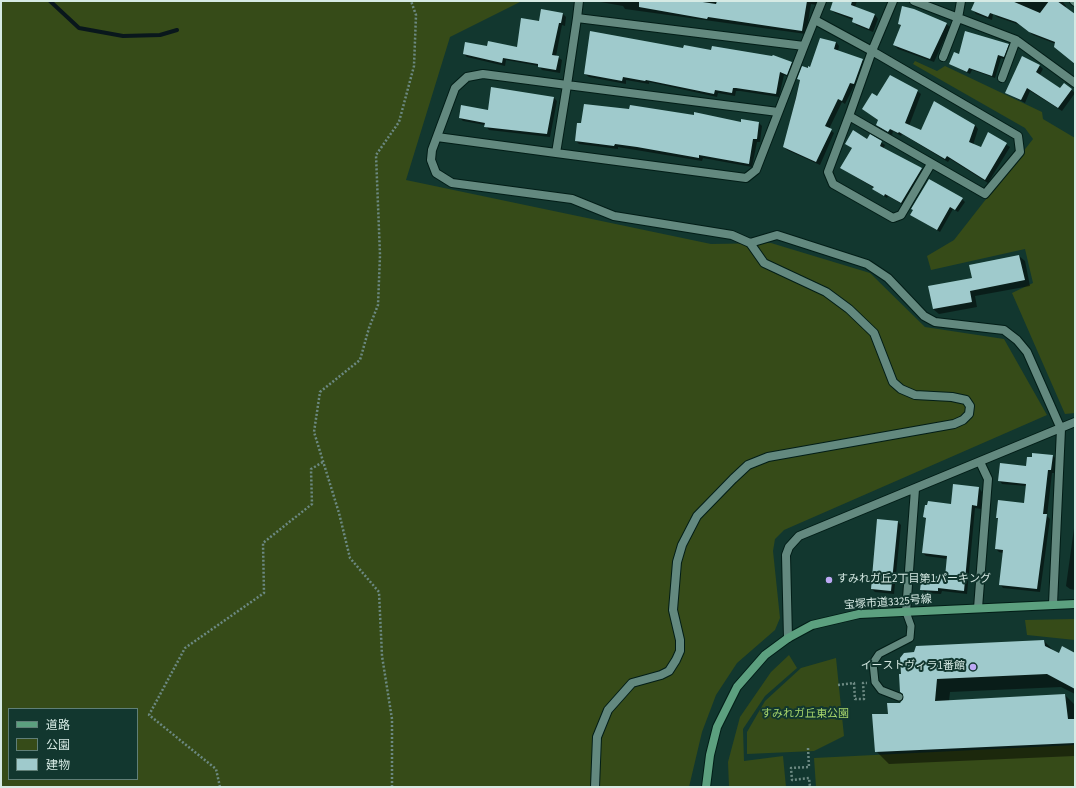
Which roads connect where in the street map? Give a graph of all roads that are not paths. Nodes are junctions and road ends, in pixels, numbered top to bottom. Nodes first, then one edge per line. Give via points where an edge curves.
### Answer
1 (579, 1) edge
2 (822, 1) edge
3 (893, 1) edge
4 (914, 1) edge
5 (961, 1) edge
6 (577, 18) junction
7 (958, 18) junction
8 (815, 20) junction
9 (1016, 40) junction
10 (804, 46) junction
11 (872, 51) junction
12 (943, 57) dead end
13 (1002, 78) dead end
14 (1075, 83) edge
15 (567, 85) junction
16 (778, 112) junction
17 (849, 116) junction
18 (438, 137) junction
19 (556, 154) junction
20 (931, 164) junction
21 (750, 243) junction
22 (1075, 422) edge
23 (1061, 430) junction
24 (980, 462) junction
25 (915, 490) junction
26 (1053, 604) junction
27 (1075, 604) edge
28 (978, 608) junction
29 (906, 612) junction
30 (788, 638) junction
31 (899, 697) dead end
32 (595, 787) edge
33 (706, 787) edge

1 - 6 street
2 - 8 street
3 - 11 street
4 - 7 street
5 - 7 street
6 - 10 street
6 - 15 street
7 - 9 street
7 - 12 street
8 - 10 street
8 - 11 street
9 - 13 street
9 - 14 street
10 - 16 street
11 - 17 street
11 - 20 street via 1018,136 1020,152 985,194
15 - 16 street
15 - 18 street via 483,74 467,77 455,88
15 - 19 street
16 - 19 street via 756,170 746,178
17 - 20 street
17 - 20 street via 828,172 833,184 893,218 900,215
18 - 19 street
18 - 21 street via 431,160 436,173 452,183 572,199 614,216 732,234
21 - 23 street via 777,235 867,264 888,278 924,316 935,322 1004,330 1027,352
21 - 32 street via 764,263 826,292 849,309 874,333 893,382 901,389 915,395 966,400 970,406 969,414 954,424 768,457 748,465 733,479 697,516 682,545 677,562 674,610 680,640 680,651 676,660 669,671 632,683 608,710 597,737
22 - 23 street
23 - 24 street
23 - 26 street
24 - 25 street
24 - 28 street via 988,479
25 - 29 street
25 - 30 street via 799,536 793,541 786,555
26 - 27 street, 宝塚市道3325号線
26 - 28 street, 宝塚市道3325号線
28 - 29 street, 宝塚市道3325号線
29 - 30 street, 宝塚市道3325号線 via 859,614 834,619 812,625
29 - 31 lane via 911,626 910,638 879,654 873,663 875,682 881,690
30 - 33 street, 宝塚市道3325号線 via 751,668 725,707 716,727

